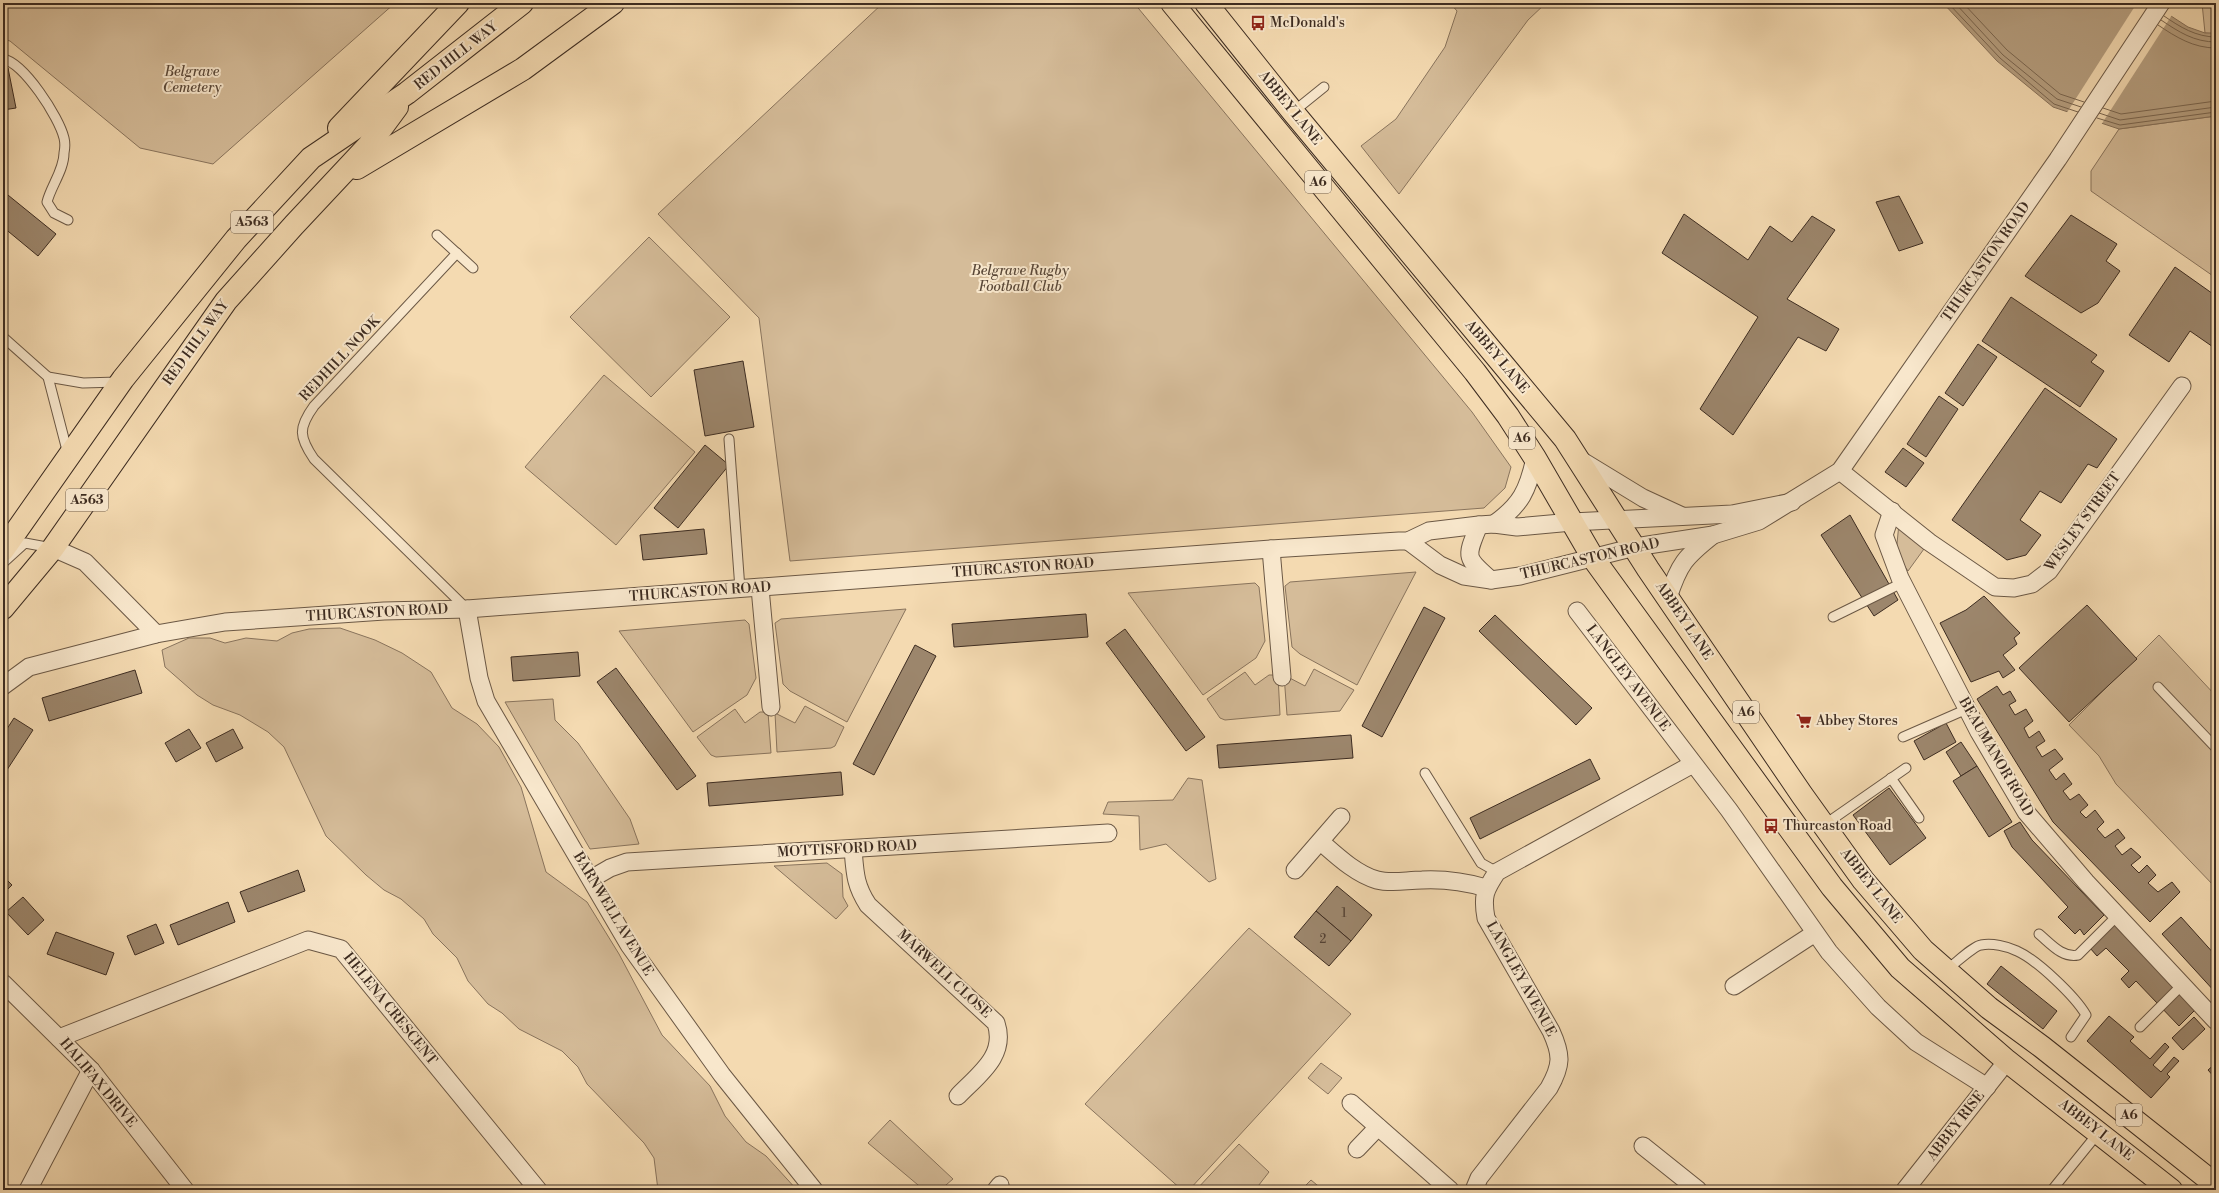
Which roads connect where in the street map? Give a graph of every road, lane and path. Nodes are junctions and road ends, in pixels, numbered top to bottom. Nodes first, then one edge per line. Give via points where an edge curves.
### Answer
1 (458, 3) edge
2 (522, 3) edge
3 (612, 3) edge
4 (1172, 3) edge
5 (1206, 3) edge
6 (2161, 3) edge
7 (3, 59) edge
8 (1324, 87) dead end
9 (407, 93) junction
10 (1294, 112) junction
11 (311, 158) junction
12 (334, 181) junction
13 (68, 220) dead end
14 (437, 235) dead end
15 (458, 253) junction
16 (473, 268) dead end
17 (3, 337) edge
18 (48, 377) junction
19 (120, 382) junction
20 (2182, 386) dead end
21 (730, 439) dead end
22 (1576, 457) junction
23 (69, 458) junction
24 (1535, 458) junction
25 (1840, 471) junction
26 (1792, 502) junction
27 (1892, 511) junction
28 (1683, 517) junction
29 (1617, 519) junction
30 (1572, 522) junction
31 (1487, 525) junction
32 (1713, 535) junction
33 (1408, 540) junction
34 (1635, 547) junction
35 (53, 548) junction
36 (1271, 549) junction
37 (3, 550) edge
38 (1593, 558) junction
39 (3, 562) edge
40 (1491, 580) junction
41 (1902, 583) junction
42 (760, 588) junction
43 (740, 589) junction
44 (1668, 598) junction
45 (3, 608) edge
46 (467, 609) junction
47 (1577, 611) dead end
48 (1833, 617) dead end
49 (156, 634) junction
50 (1282, 677) dead end
51 (3, 686) edge
52 (2158, 687) dead end
53 (771, 707) dead end
54 (1967, 709) junction
55 (1903, 737) dead end
56 (2216, 748) edge
57 (1693, 764) junction
58 (1906, 768) dead end
59 (1425, 773) dead end
60 (1891, 778) junction
61 (1341, 817) dead end
62 (1919, 818) dead end
63 (1824, 825) junction
64 (1108, 834) dead end
65 (1321, 842) junction
66 (853, 849) junction
67 (1295, 870) dead end
68 (1497, 872) junction
69 (590, 879) junction
70 (1486, 888) junction
71 (2118, 915) junction
72 (1815, 933) junction
73 (2039, 934) dead end
74 (1946, 971) junction
75 (3, 983) edge
76 (2182, 985) junction
77 (1734, 986) dead end
78 (2216, 1022) edge
79 (2140, 1027) dead end
80 (2071, 1037) dead end
81 (59, 1038) junction
82 (2042, 1047) junction
83 (2014, 1066) junction
84 (91, 1070) junction
85 (1987, 1087) junction
86 (958, 1096) dead end
87 (1351, 1103) dead end
88 (1378, 1127) junction
89 (2100, 1132) junction
90 (1643, 1146) dead end
91 (1357, 1149) dead end
92 (2216, 1185) edge
93 (28, 1190) edge
94 (185, 1190) edge
95 (538, 1190) edge
96 (814, 1190) edge
97 (1450, 1190) edge
98 (1474, 1190) edge
99 (1698, 1190) edge
100 (1905, 1190) edge
101 (2052, 1190) edge
102 (2171, 1190) edge

1 - 11 main road
2 - 9 main road, RED HILL WAY / A563
3 - 12 main road via 522,69
4 - 24 main road, ABBEY LANE / A6 via 1475,372
5 - 10 main road, ABBEY LANE / A6
6 - 25 street, THURCASTON ROAD via 2071,140
7 - 13 lane via 11,61 33,84 55,115 64,138 64,155 47,202 54,213
8 - 10 lane
9 - 11 main road, RED HILL WAY / A563
9 - 12 main road, RED HILL WAY / A563 via 369,145
10 - 22 main road, ABBEY LANE / A6 via 1565,439
11 - 19 main road, RED HILL WAY / A563 via 236,239
12 - 35 main road, RED HILL WAY / A563 via 226,301
14 - 15 lane
15 - 16 lane
15 - 46 lane, REDHILL NOOK via 314,406 304,420 301,436 314,459
17 - 18 lane
18 - 19 lane via 83,383
18 - 23 lane
19 - 23 main road, RED HILL WAY / A563
20 - 27 street, WESLEY STREET via 2049,571 2032,584 2014,588 1995,587 1929,542
21 - 43 lane
22 - 28 street, THURCASTON ROAD via 1643,498
22 - 29 main road, ABBEY LANE / A6
23 - 37 main road, RED HILL WAY / A563
24 - 30 main road, ABBEY LANE / A6
24 - 31 street, THURCASTON ROAD via 1523,497 1511,512
25 - 26 street, THURCASTON ROAD
25 - 27 street, WESLEY STREET
26 - 28 street, THURCASTON ROAD via 1732,514
26 - 32 street, THURCASTON ROAD via 1759,521
27 - 41 street, BEAUMANOR ROAD via 1884,535
28 - 29 street, THURCASTON ROAD
29 - 30 street, THURCASTON ROAD
29 - 34 main road, ABBEY LANE / A6
30 - 31 street, THURCASTON ROAD via 1517,527
30 - 38 main road, ABBEY LANE / A6
31 - 33 street, THURCASTON ROAD via 1429,531
31 - 40 street via 1469,548 1473,564
32 - 34 street, THURCASTON ROAD
32 - 44 street, THURCASTON ROAD via 1694,550 1678,569
33 - 36 street, THURCASTON ROAD
33 - 40 street, THURCASTON ROAD via 1450,571
34 - 38 street, THURCASTON ROAD
34 - 44 main road, ABBEY LANE / A6
35 - 39 lane via 25,543
35 - 45 main road, RED HILL WAY / A563
35 - 49 street via 86,562
36 - 42 street, THURCASTON ROAD
36 - 50 street
38 - 40 street, THURCASTON ROAD
38 - 83 main road, ABBEY LANE / A6 via 1832,886 1900,968
41 - 48 lane
41 - 54 street, BEAUMANOR ROAD
42 - 43 street, THURCASTON ROAD
42 - 53 street
43 - 46 street, THURCASTON ROAD
44 - 63 main road, ABBEY LANE / A6
46 - 49 street, THURCASTON ROAD via 384,611 225,622
46 - 69 street, BARNWELL AVENUE via 479,678 486,701 554,813
47 - 57 street, LANGLEY AVENUE
49 - 51 street, THURCASTON ROAD via 29,666
52 - 56 lane
54 - 55 lane
54 - 71 street, BEAUMANOR ROAD via 2026,812
57 - 68 street, LANGLEY AVENUE
57 - 72 street, LANGLEY AVENUE via 1729,810
58 - 60 lane
59 - 68 lane via 1481,862
60 - 62 lane
60 - 63 lane
61 - 65 street
63 - 74 main road, ABBEY LANE / A6 via 1868,886 1923,950
64 - 66 street, MOTTISFORD ROAD
65 - 67 street
65 - 70 street via 1361,873 1376,880 1448,881 1471,883
66 - 69 street, MOTTISFORD ROAD via 627,862
66 - 86 street, MARWELL CLOSE via 855,878 859,892 868,905 996,1023 1000,1035 994,1057
68 - 70 street, LANGLEY AVENUE
69 - 96 street, BARNWELL AVENUE via 629,945 676,1012 770,1138
70 - 98 street, LANGLEY AVENUE via 1483,902 1486,918 1551,1031 1558,1046 1560,1061 1549,1088 1479,1178
71 - 73 lane via 2078,955 2070,956 2059,951
71 - 76 street, BEAUMANOR ROAD
72 - 77 street
72 - 85 street, LANGLEY AVENUE via 1828,952 1878,1007 1916,1042
74 - 80 lane via 1979,945 1994,945 2017,951 2036,964 2080,1005 2086,1015
74 - 82 main road, ABBEY LANE / A6 via 1989,1008
75 - 81 street, HALIFAX DRIVE
76 - 78 street, BEAUMANOR ROAD
76 - 79 lane
81 - 84 street, HALIFAX DRIVE
81 - 95 street, HELENA CRESCENT via 308,940 341,949
82 - 83 main road
82 - 92 main road, ABBEY LANE / A6
83 - 85 street, ABBEY RISE
83 - 89 main road, ABBEY LANE / A6
84 - 93 street
84 - 94 street, HALIFAX DRIVE
85 - 100 street, ABBEY RISE
87 - 88 street
88 - 91 street
88 - 97 street
89 - 101 lane
89 - 102 main road, ABBEY LANE / A6
90 - 99 street

